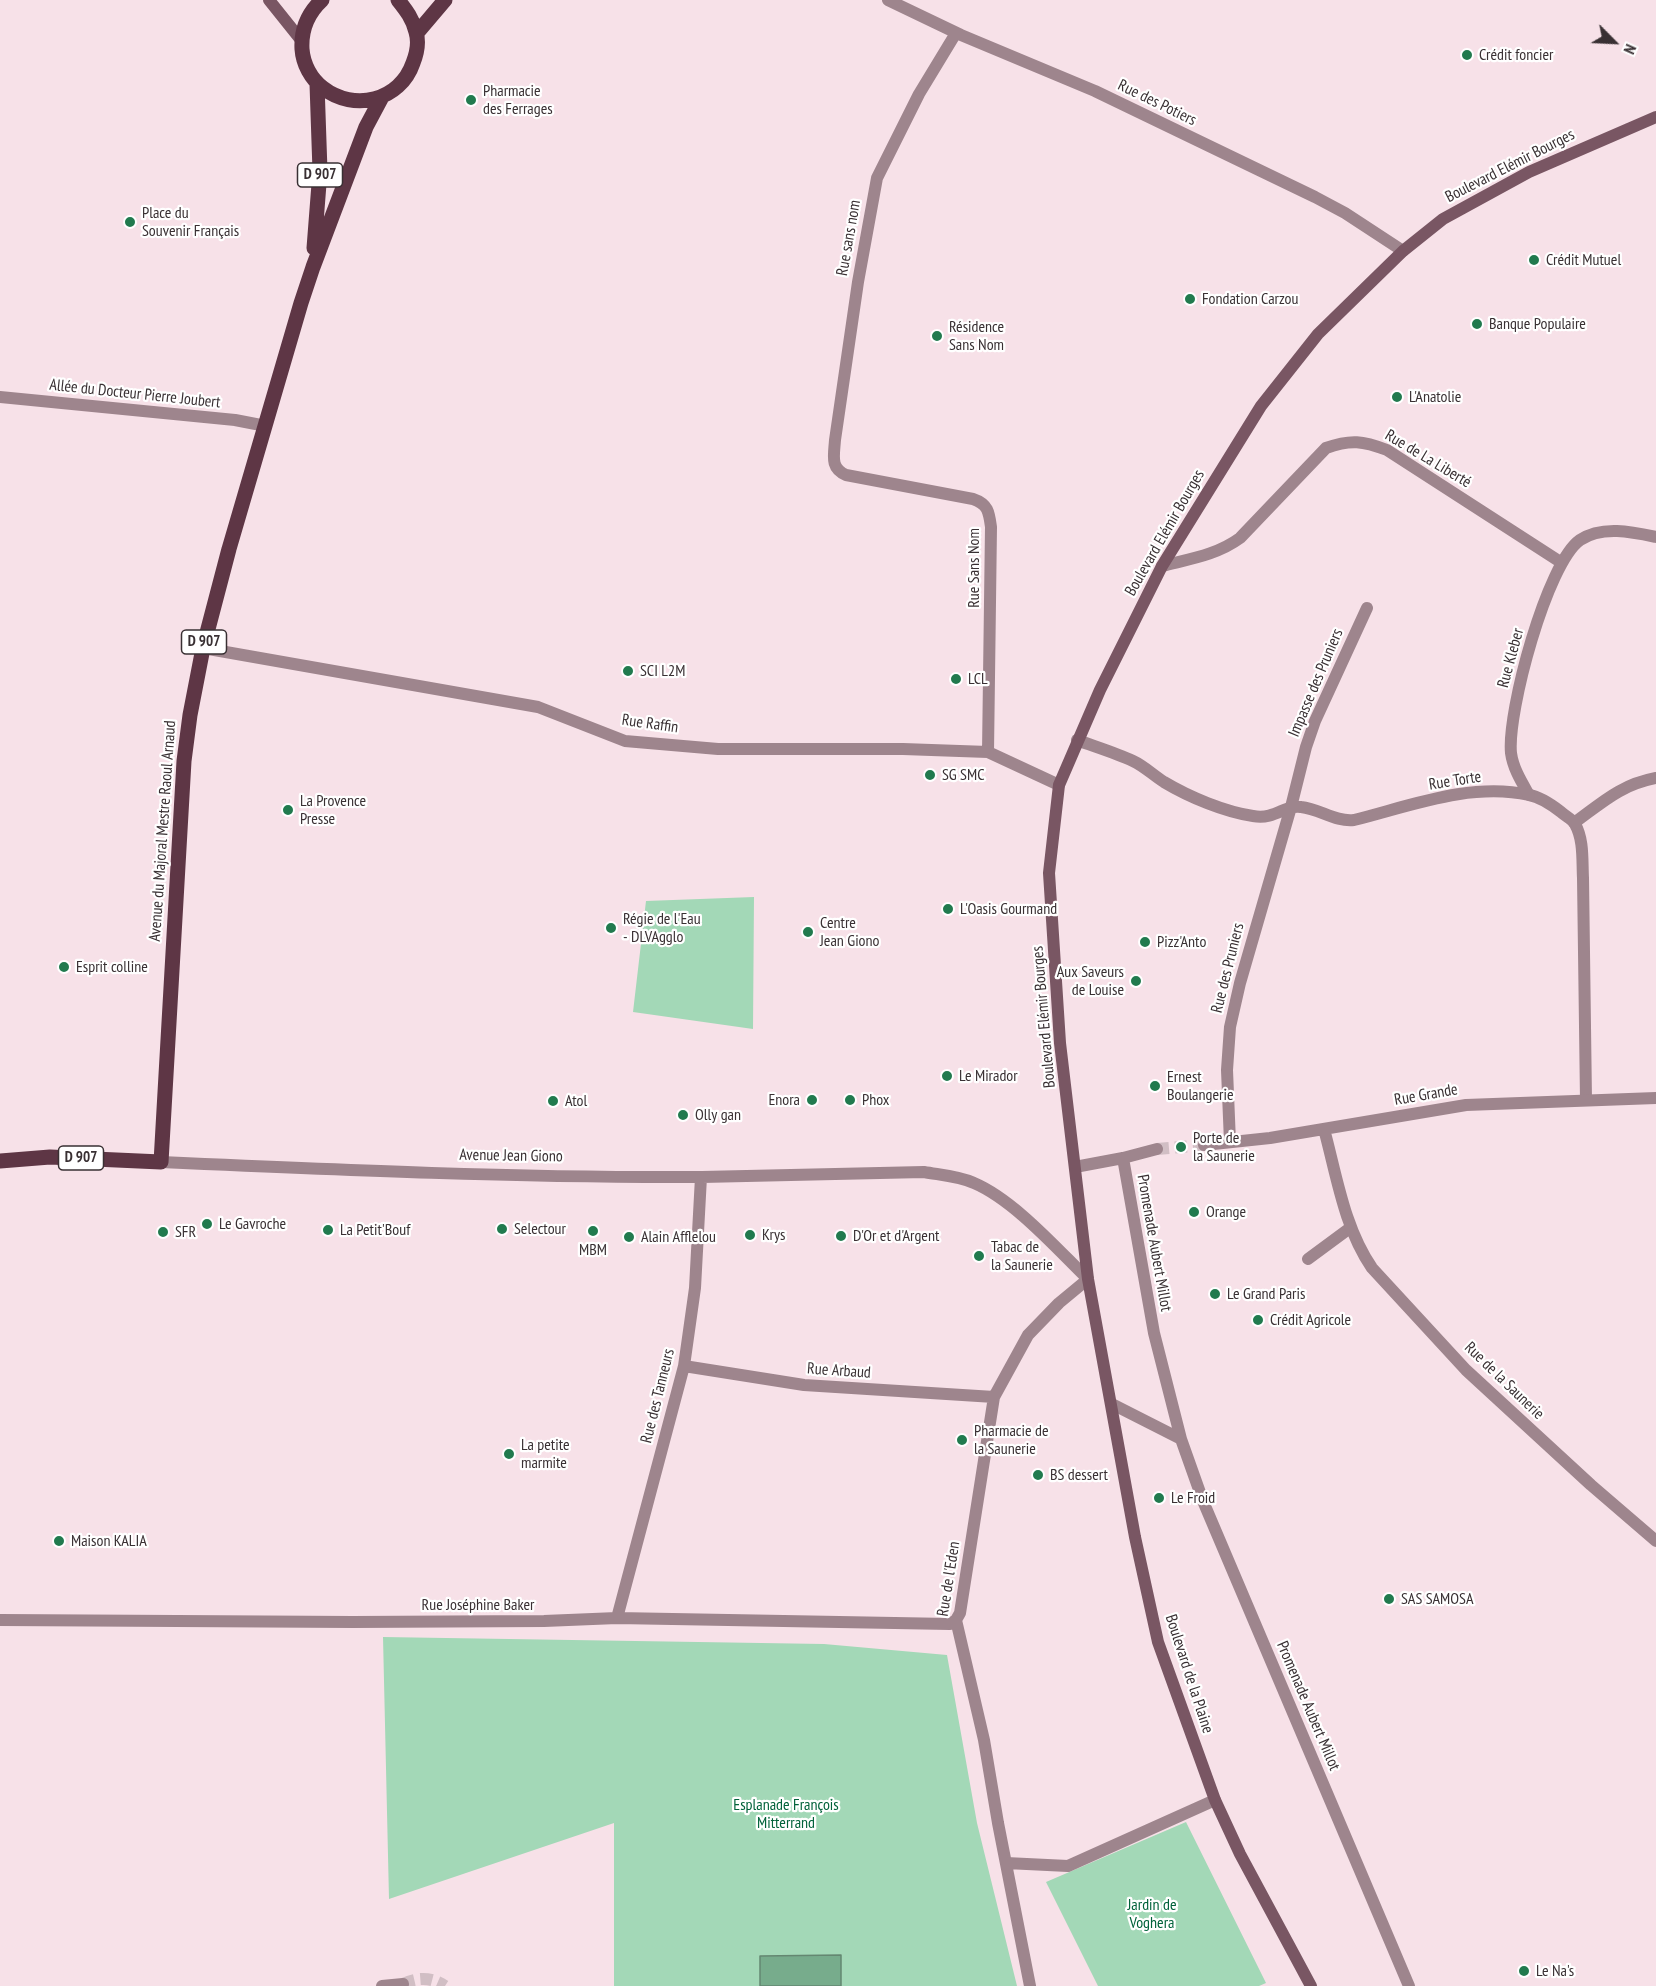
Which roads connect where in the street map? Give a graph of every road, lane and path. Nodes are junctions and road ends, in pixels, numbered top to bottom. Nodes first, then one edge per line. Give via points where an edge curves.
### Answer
1 (269, 0) edge
2 (322, 0) edge
3 (398, 0) edge
4 (445, 0) edge
5 (888, 0) edge
6 (417, 33) junction
7 (956, 33) junction
8 (301, 40) junction
9 (317, 84) junction
10 (382, 98) junction
11 (1656, 117) edge
12 (1642, 123) junction
13 (1656, 127) edge
14 (1403, 251) junction
15 (313, 267) junction
16 (0, 397) edge
17 (266, 426) junction
18 (835, 468) joint
19 (1656, 537) edge
20 (1562, 563) junction
21 (1162, 566) junction
22 (1367, 608) dead end
23 (202, 648) junction
24 (1077, 740) junction
25 (988, 752) junction
26 (1656, 778) edge
27 (1059, 785) junction
28 (1529, 795) junction
29 (1291, 807) junction
30 (1574, 822) junction
31 (1656, 1098) edge
32 (1586, 1101) junction
33 (1324, 1129) junction
34 (1230, 1142) junction
35 (1204, 1145) tunnel mouth
36 (1157, 1149) tunnel mouth
37 (1123, 1158) junction
38 (0, 1161) edge
39 (162, 1162) junction
40 (1075, 1167) junction
41 (701, 1177) junction
42 (1350, 1228) junction
43 (1308, 1258) dead end
44 (1088, 1280) junction
45 (684, 1366) junction
46 (994, 1397) junction
47 (1112, 1404) junction
48 (1180, 1438) junction
49 (1656, 1541) edge
50 (617, 1618) junction
51 (0, 1620) edge
52 (956, 1620) junction
53 (1215, 1800) junction
54 (1006, 1863) junction
55 (402, 1985) edge
56 (382, 1986) edge
57 (1030, 1986) edge
58 (1311, 1986) edge
59 (1409, 1986) edge

1 - 8 street
2 - 8 main road via 305,23
3 - 6 main road
4 - 6 main road
5 - 7 street, Rue des Potiers
6 - 10 main road via 417,52 411,70 400,85
7 - 14 street, Rue des Potiers via 1095,92 1294,187 1345,213
7 - 18 street, Rue sans nom via 919,94 877,178 835,440
8 - 9 main road via 302,56
9 - 10 main road via 347,100 365,102
9 - 15 main road, Avenue du Majoral Mestre Raoul Arnaud / D 907 via 320,171
10 - 15 main road, Avenue du Majoral Mestre Raoul Arnaud / D 907 via 366,127
11 - 12 street, Boulevard Elémir Bourges
12 - 13 street
12 - 14 street, Boulevard Elémir Bourges via 1520,177 1443,219
14 - 21 street, Boulevard Elémir Bourges via 1318,334 1261,406
15 - 17 main road, Avenue du Majoral Mestre Raoul Arnaud / D 907
16 - 17 street, Allée du Docteur Pierre Joubert
17 - 23 main road, Avenue du Majoral Mestre Raoul Arnaud / D 907
18 - 25 street, Rue Sans Nom via 846,475 973,499 987,507 991,527
19 - 20 street, Rue Kleber via 1609,531 1582,538
20 - 21 street, Rue de La Liberté via 1387,450 1366,442 1343,442 1326,448 1228,547
20 - 28 street, Rue Kleber via 1534,629 1513,724 1513,762
21 - 24 street, Boulevard Elémir Bourges
22 - 29 street, Impasse des Pruniers via 1315,721
23 - 25 street, Rue Raffin via 538,707 625,741 718,749
23 - 39 main road, Avenue du Majoral Mestre Raoul Arnaud / D 907 via 184,760
24 - 27 street, Boulevard Elémir Bourges
24 - 29 street via 1134,761 1181,791 1228,810 1264,817
25 - 27 street, Rue Raffin
26 - 30 street via 1615,792
27 - 40 street, Boulevard Elémir Bourges via 1049,873 1060,1042
28 - 29 street, Rue Torte via 1488,791 1455,795 1347,821
28 - 30 street, Rue Torte
29 - 34 street, Rue des Pruniers via 1230,1027
30 - 32 street via 1581,842 1584,878
31 - 32 street, Rue Grande
32 - 33 street, Rue Grande via 1466,1105
33 - 34 street, Rue Grande
33 - 42 street, Rue de la Saunerie
34 - 35 street, Rue Grande
36 - 37 street
37 - 40 street
37 - 48 street, Promenade Aubert Millot via 1154,1333
38 - 39 main road, Avenue Jean Giono / D 907 via 50,1157
39 - 41 street, Avenue Jean Giono
40 - 44 street, Boulevard de la Plaine
41 - 44 street, Avenue Jean Giono via 924,1172 958,1178 993,1192 1014,1208
41 - 45 street, Rue des Tanneurs via 695,1288
42 - 43 street
42 - 49 street, Rue de la Saunerie via 1372,1268 1466,1370
44 - 46 street, Rue de l'Eden via 1028,1335
44 - 47 street, Boulevard de la Plaine
45 - 46 street, Rue Arbaud via 804,1385
45 - 50 street, Rue des Tanneurs
46 - 52 street, Rue de l'Eden
47 - 48 street
47 - 53 street, Boulevard de la Plaine via 1158,1642
48 - 59 street, Promenade Aubert Millot via 1203,1501
50 - 51 street, Rue Joséphine Baker via 544,1622
50 - 52 street, Rue Joséphine Baker via 946,1624
52 - 54 street, Rue de l'Eden via 984,1740
53 - 54 street via 1068,1866
53 - 58 street, Boulevard de la Plaine
54 - 57 street, Rue de l'Eden
55 - 56 street

